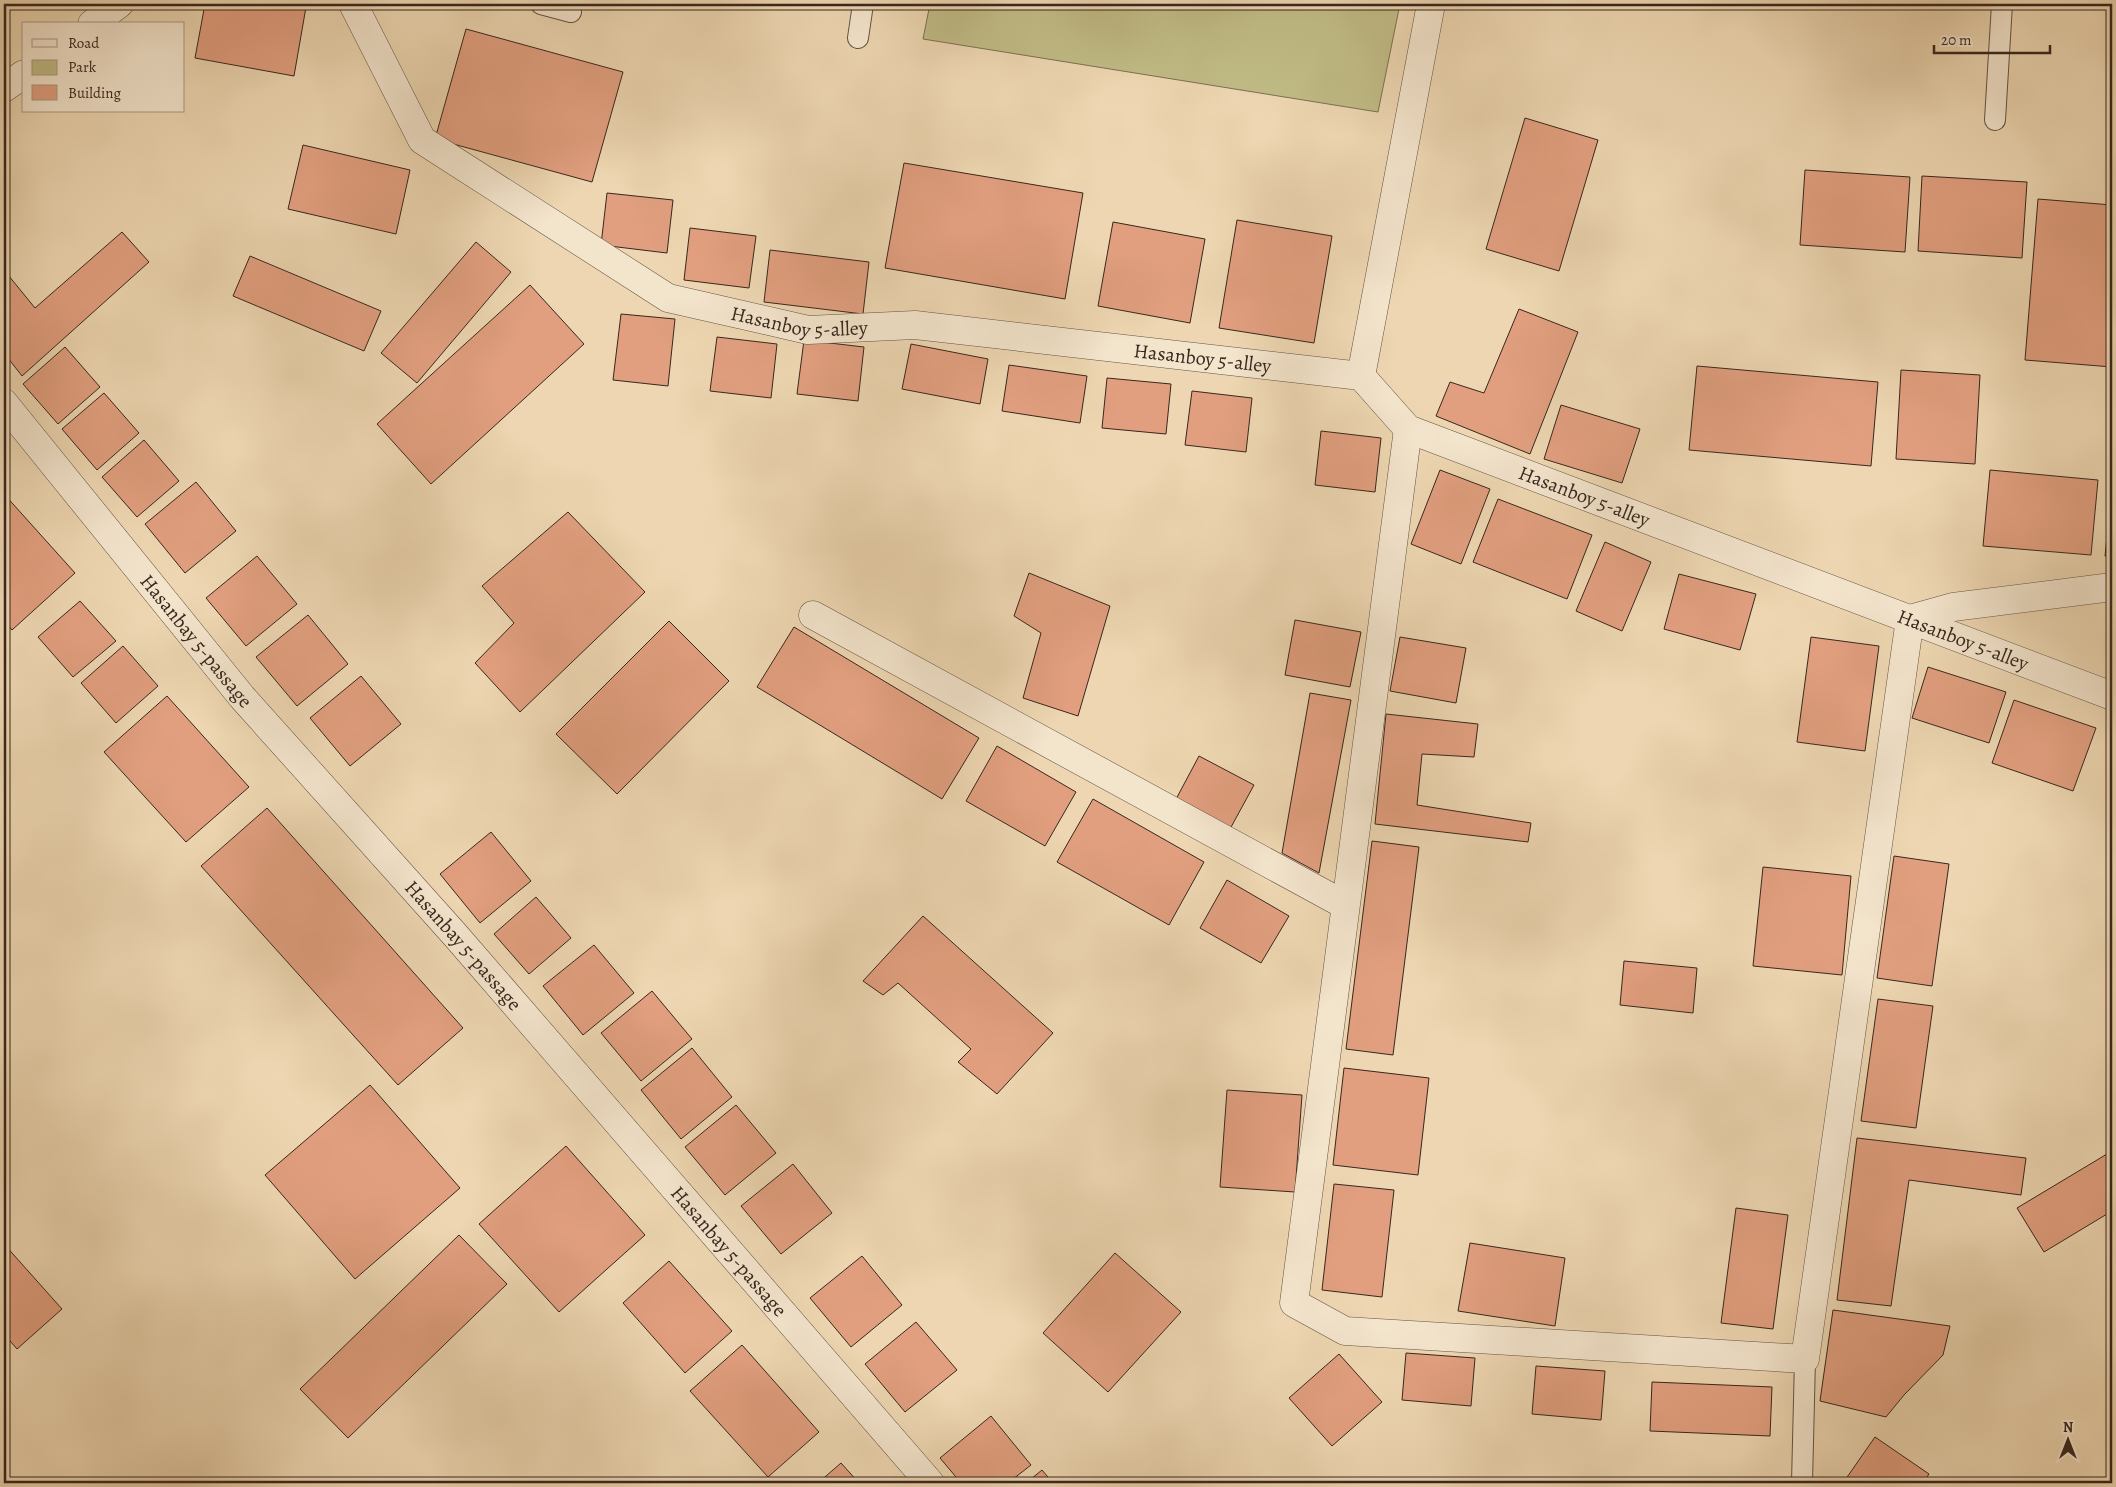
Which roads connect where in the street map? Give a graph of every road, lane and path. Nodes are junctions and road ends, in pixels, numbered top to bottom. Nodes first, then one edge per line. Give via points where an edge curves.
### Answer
1 (119, 4) edge
2 (353, 4) edge
3 (542, 4) edge
4 (862, 4) edge
5 (1431, 4) edge
6 (2002, 4) edge
7 (571, 12) dead end
8 (95, 22) edge
9 (858, 38) dead end
10 (22, 75) edge
11 (4, 88) edge
12 (1995, 120) dead end
13 (1361, 376) junction
14 (4, 403) edge
15 (1408, 429) junction
16 (2112, 587) edge
17 (813, 615) dead end
18 (1910, 620) junction
19 (2112, 693) edge
20 (1345, 905) junction
21 (1805, 1359) junction
22 (930, 1483) edge
23 (1802, 1483) edge

1 - 8 street
2 - 13 street, Hasanboy 5-alley via 422,140 668,298 808,330 915,325
3 - 7 lane
4 - 9 lane
5 - 13 street
6 - 12 lane
10 - 11 street
13 - 15 street, Hasanboy 5-alley
14 - 22 street, Hasanbay 5-passage via 242,697 456,936
15 - 18 street, Hasanboy 5-alley
15 - 20 street
16 - 18 street via 1953,607
17 - 20 street
18 - 19 street, Hasanboy 5-alley
18 - 21 street
20 - 21 street via 1294,1303 1345,1331
21 - 23 lane

